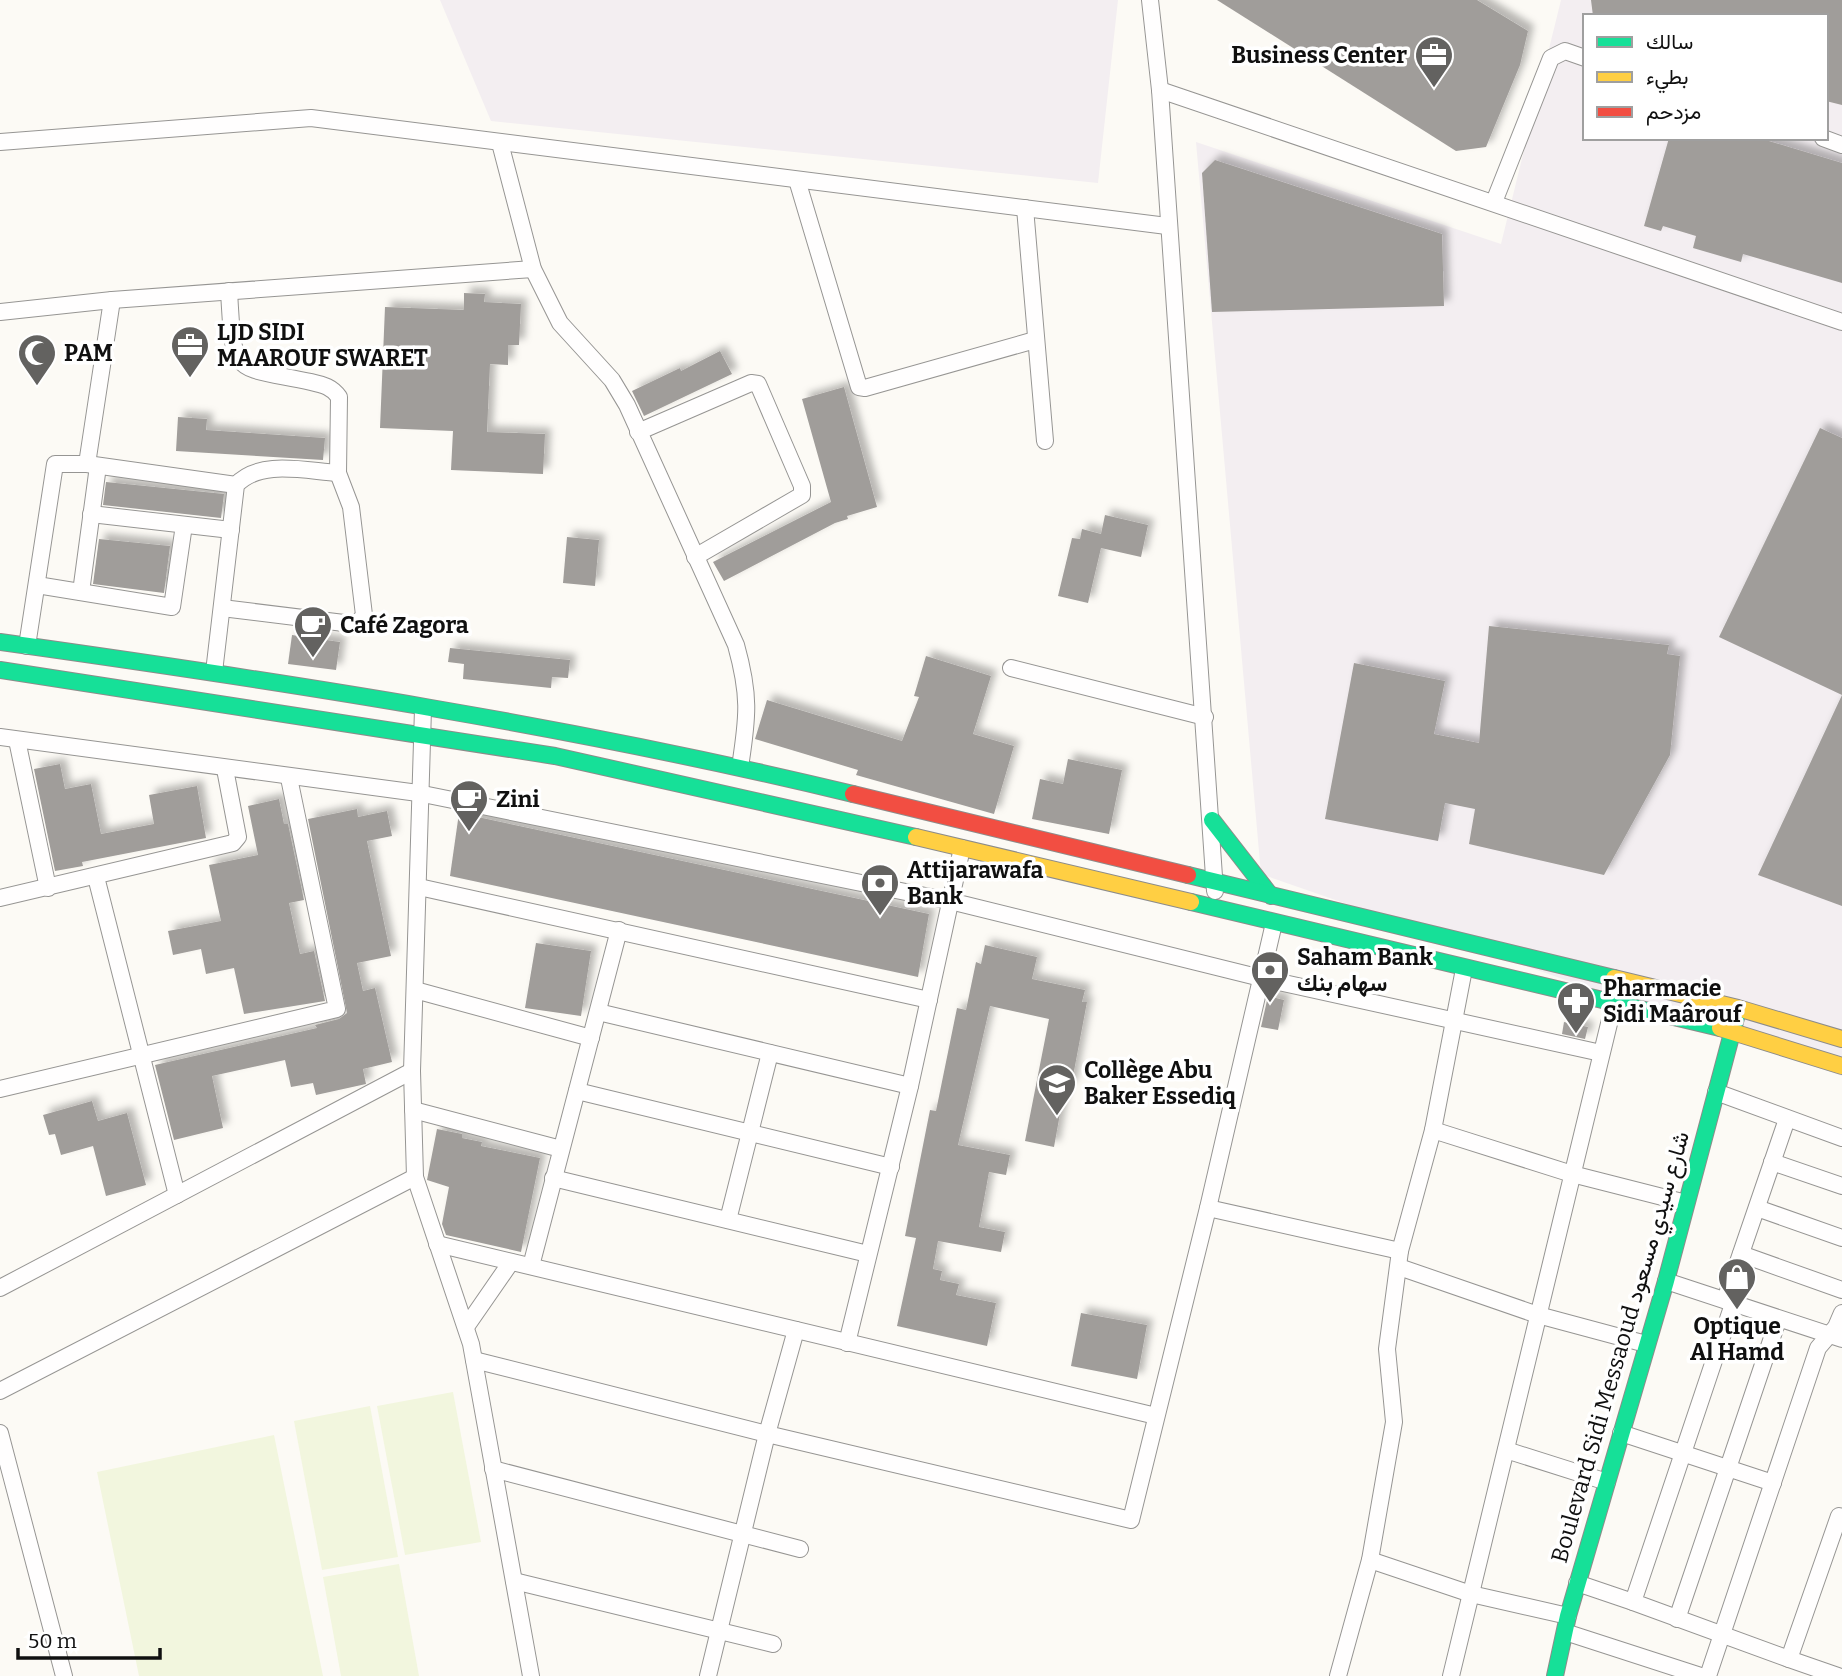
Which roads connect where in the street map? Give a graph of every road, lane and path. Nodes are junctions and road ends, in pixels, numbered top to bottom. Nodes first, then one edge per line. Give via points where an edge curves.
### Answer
1 (1150, 0) edge
2 (1583, 57) edge
3 (1160, 90) junction
4 (0, 142) edge
5 (500, 143) junction
6 (797, 180) junction
7 (1494, 202) junction
8 (1025, 208) junction
9 (1167, 226) junction
10 (533, 269) junction
11 (229, 291) junction
12 (112, 300) junction
13 (0, 312) edge
14 (1842, 321) edge
15 (1035, 340) junction
16 (639, 432) junction
17 (1045, 441) dead end
18 (92, 465) junction
19 (338, 473) junction
20 (236, 485) junction
21 (91, 514) junction
22 (184, 525) junction
23 (231, 530) junction
24 (695, 557) junction
25 (37, 585) junction
26 (81, 592) junction
27 (222, 608) junction
28 (0, 642) edge
29 (27, 646) junction
30 (1011, 668) dead end
31 (0, 670) edge
32 (214, 673) junction
33 (423, 709) junction
34 (1205, 717) junction
35 (421, 736) junction
36 (0, 737) edge
37 (17, 740) junction
38 (740, 767) junction
39 (225, 769) junction
40 (289, 778) junction
41 (418, 793) junction
42 (1212, 820) junction
43 (962, 848) junction
44 (96, 877) junction
45 (1215, 883) junction
46 (419, 887) junction
47 (48, 888) junction
48 (1271, 896) junction
49 (0, 898) edge
50 (950, 901) junction
51 (1217, 911) junction
52 (1274, 923) junction
53 (619, 930) junction
54 (1464, 969) junction
55 (1261, 978) junction
56 (415, 990) junction
57 (929, 1000) junction
58 (1614, 1003) junction
59 (1738, 1008) junction
60 (598, 1012) junction
61 (1455, 1020) junction
62 (1733, 1031) junction
63 (591, 1038) junction
64 (1842, 1039) edge
65 (770, 1052) junction
66 (1601, 1053) junction
67 (139, 1055) junction
68 (1842, 1066) edge
69 (412, 1071) junction
70 (910, 1086) junction
71 (0, 1089) edge
72 (577, 1090) junction
73 (1716, 1091) junction
74 (413, 1110) junction
75 (1787, 1119) junction
76 (1433, 1130) junction
77 (749, 1132) junction
78 (1842, 1138) edge
79 (561, 1149) junction
80 (1773, 1162) junction
81 (891, 1167) junction
82 (1572, 1174) junction
83 (415, 1177) junction
84 (553, 1178) junction
85 (1842, 1186) edge
86 (177, 1195) junction
87 (1686, 1203) junction
88 (1208, 1208) junction
89 (1756, 1208) junction
90 (728, 1220) junction
91 (1842, 1238) edge
92 (437, 1244) junction
93 (868, 1254) junction
94 (1741, 1254) junction
95 (1400, 1259) junction
96 (512, 1262) junction
97 (531, 1266) junction
98 (1666, 1281) junction
99 (0, 1288) edge
100 (1842, 1290) edge
101 (1729, 1302) junction
102 (1842, 1313) edge
103 (1538, 1315) junction
104 (1779, 1320) junction
105 (466, 1327) junction
106 (796, 1330) junction
107 (1836, 1336) edge
108 (847, 1343) junction
109 (1646, 1344) junction
110 (474, 1360) junction
111 (0, 1391) edge
112 (1156, 1416) junction
113 (0, 1433) edge
114 (1621, 1433) junction
115 (767, 1434) junction
116 (1506, 1450) junction
117 (1684, 1453) junction
118 (1729, 1468) junction
119 (493, 1469) junction
120 (1607, 1482) junction
121 (1773, 1483) junction
122 (1841, 1514) edge
123 (743, 1534) junction
124 (800, 1549) dead end
125 (1370, 1560) junction
126 (514, 1581) junction
127 (1577, 1583) junction
128 (1471, 1594) junction
129 (1633, 1602) junction
130 (1677, 1619) junction
131 (1566, 1624) junction
132 (718, 1631) junction
133 (1721, 1634) junction
134 (773, 1644) dead end
135 (1789, 1659) junction
136 (64, 1676) edge
137 (531, 1676) edge
138 (708, 1676) edge
139 (1338, 1676) edge
140 (1451, 1676) edge
141 (1555, 1676) edge
142 (1701, 1676) edge
143 (1707, 1676) edge
144 (1838, 1676) edge

1 - 3 street
2 - 7 street via 1565,51 1551,58
3 - 7 street
3 - 9 street
4 - 5 street via 311,118
5 - 6 street
5 - 10 street
6 - 8 street
6 - 15 street via 859,387
7 - 14 street
8 - 9 street
8 - 15 street
9 - 34 street
10 - 11 street
10 - 16 street via 560,323 612,380
11 - 12 street
11 - 19 street via 233,345 248,370 327,386 339,397
12 - 13 street
12 - 18 street
15 - 17 street
16 - 24 street
16 - 24 street via 751,383 758,384 802,495
18 - 20 street
18 - 21 street
18 - 25 street via 54,466
19 - 20 street via 255,471
19 - 27 street via 351,507 365,609 362,620 352,624
20 - 23 street
21 - 22 street
21 - 26 street
22 - 23 street
22 - 26 street via 172,607
23 - 27 street
24 - 38 street via 736,645 746,682 749,710
25 - 26 street
25 - 29 street
27 - 32 street
28 - 29 street
29 - 32 street
30 - 34 street
31 - 35 street
32 - 33 street
33 - 35 street
33 - 38 street via 599,737
34 - 42 street
35 - 41 street
35 - 43 street via 555,756
36 - 37 street
37 - 39 street
37 - 47 street
38 - 45 street
39 - 40 street
39 - 44 street via 237,841
40 - 41 street
40 - 67 street via 337,1009
41 - 46 street
41 - 50 street
42 - 45 street
42 - 48 street
43 - 50 street
43 - 51 street
44 - 47 street
44 - 67 street
45 - 48 street
45 - 51 street
46 - 53 street
46 - 56 street
47 - 49 street
48 - 59 street
50 - 55 street
50 - 57 street
51 - 52 street
52 - 54 street
52 - 55 street
53 - 57 street
53 - 60 street
54 - 58 street
54 - 61 street
55 - 61 street
55 - 88 street
56 - 63 street
56 - 69 street
57 - 70 street
58 - 62 street
58 - 66 street
59 - 62 street, Boulevard Sidi Messaoud شارع سيدي مسعود
59 - 64 street
60 - 63 street
60 - 65 street
61 - 66 street
61 - 76 street
62 - 68 street
62 - 73 street, Boulevard Sidi Messaoud شارع سيدي مسعود
63 - 72 street
65 - 70 street
65 - 77 street
66 - 82 street
67 - 71 street
67 - 86 street
69 - 74 street
69 - 86 street
70 - 81 street
72 - 77 street
72 - 79 street
73 - 75 street
73 - 87 street, Boulevard Sidi Messaoud شارع سيدي مسعود
74 - 79 street
74 - 83 street
75 - 78 street
75 - 80 street
76 - 82 street
76 - 95 street
77 - 81 street
77 - 90 street
79 - 84 street
80 - 85 street
80 - 89 street
81 - 93 street
82 - 87 street
82 - 103 street
83 - 92 street
83 - 111 street
84 - 90 street
84 - 97 street
86 - 99 street
87 - 98 street, Boulevard Sidi Messaoud شارع سيدي مسعود
88 - 95 street
88 - 112 street
89 - 91 street
89 - 94 street
90 - 93 street
92 - 96 street
92 - 105 street
93 - 108 street
94 - 100 street
94 - 101 street
95 - 103 street
95 - 125 street via 1387,1349 1394,1422
96 - 97 street
96 - 105 street
97 - 106 street
98 - 101 street
98 - 109 street, Boulevard Sidi Messaoud شارع سيدي مسعود
101 - 104 street
101 - 117 street
102 - 107 street
103 - 109 street
103 - 116 street
104 - 107 street
104 - 118 street
105 - 110 street
106 - 108 street
106 - 115 street
107 - 121 street via 1818,1348
108 - 112 street
109 - 114 street, Boulevard Sidi Messaoud شارع سيدي مسعود
110 - 115 street
110 - 119 street
112 - 115 street via 1134,1518 1127,1521
113 - 136 street
114 - 117 street
114 - 120 street, Boulevard Sidi Messaoud شارع سيدي مسعود
115 - 123 street
116 - 120 street
116 - 128 street
117 - 118 street
117 - 129 street
118 - 121 street
118 - 130 street
119 - 123 street
119 - 126 street
120 - 127 street, Boulevard Sidi Messaoud شارع سيدي مسعود
121 - 133 street
122 - 135 street
123 - 124 street
123 - 132 street
125 - 128 street
125 - 139 street
126 - 132 street
126 - 137 street
127 - 129 street
127 - 131 street, Boulevard Sidi Messaoud شارع سيدي مسعود
128 - 131 street
128 - 140 street
129 - 130 street
130 - 133 street
131 - 141 street, Boulevard Sidi Messaoud شارع سيدي مسعود
131 - 142 street
132 - 134 street
132 - 138 street
133 - 135 street
133 - 143 street
135 - 144 street

